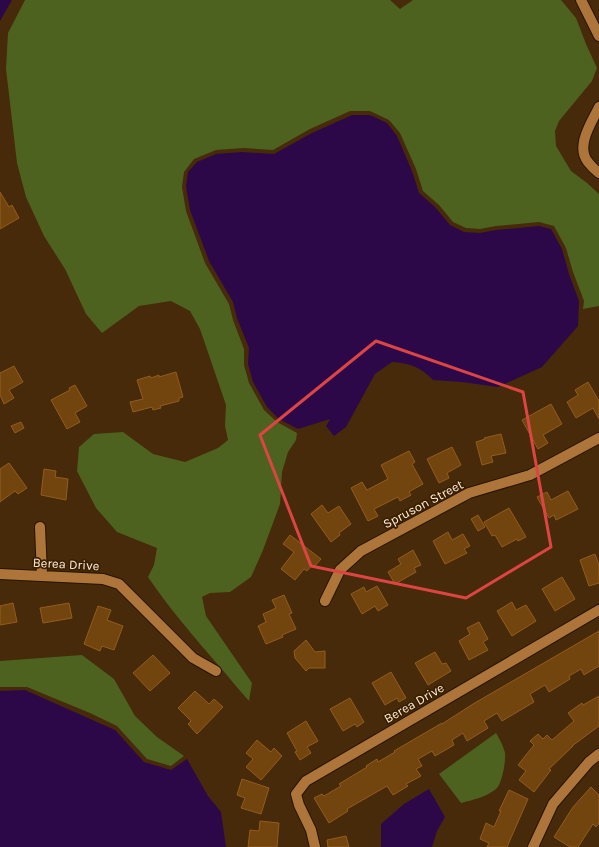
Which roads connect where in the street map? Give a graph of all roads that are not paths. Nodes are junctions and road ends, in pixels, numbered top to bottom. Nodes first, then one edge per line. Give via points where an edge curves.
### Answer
1 (582, 0) edge
2 (599, 36) edge
3 (599, 107) edge
4 (599, 173) edge
5 (599, 438) edge
6 (40, 527) dead end
7 (0, 574) edge
8 (42, 575) junction
9 (325, 601) dead end
10 (599, 610) edge
11 (216, 671) dead end
12 (599, 754) edge
13 (315, 847) edge
14 (533, 847) edge

1 - 2 street
3 - 4 street via 584,138 583,151 587,162
5 - 9 street, Spruson Street via 530,475 469,493 361,551 340,570
6 - 8 street
7 - 8 street, Berea Drive
8 - 11 street, Berea Drive via 103,579 119,584 193,658
10 - 13 street, Berea Drive via 306,781 296,794
12 - 14 street via 553,804

